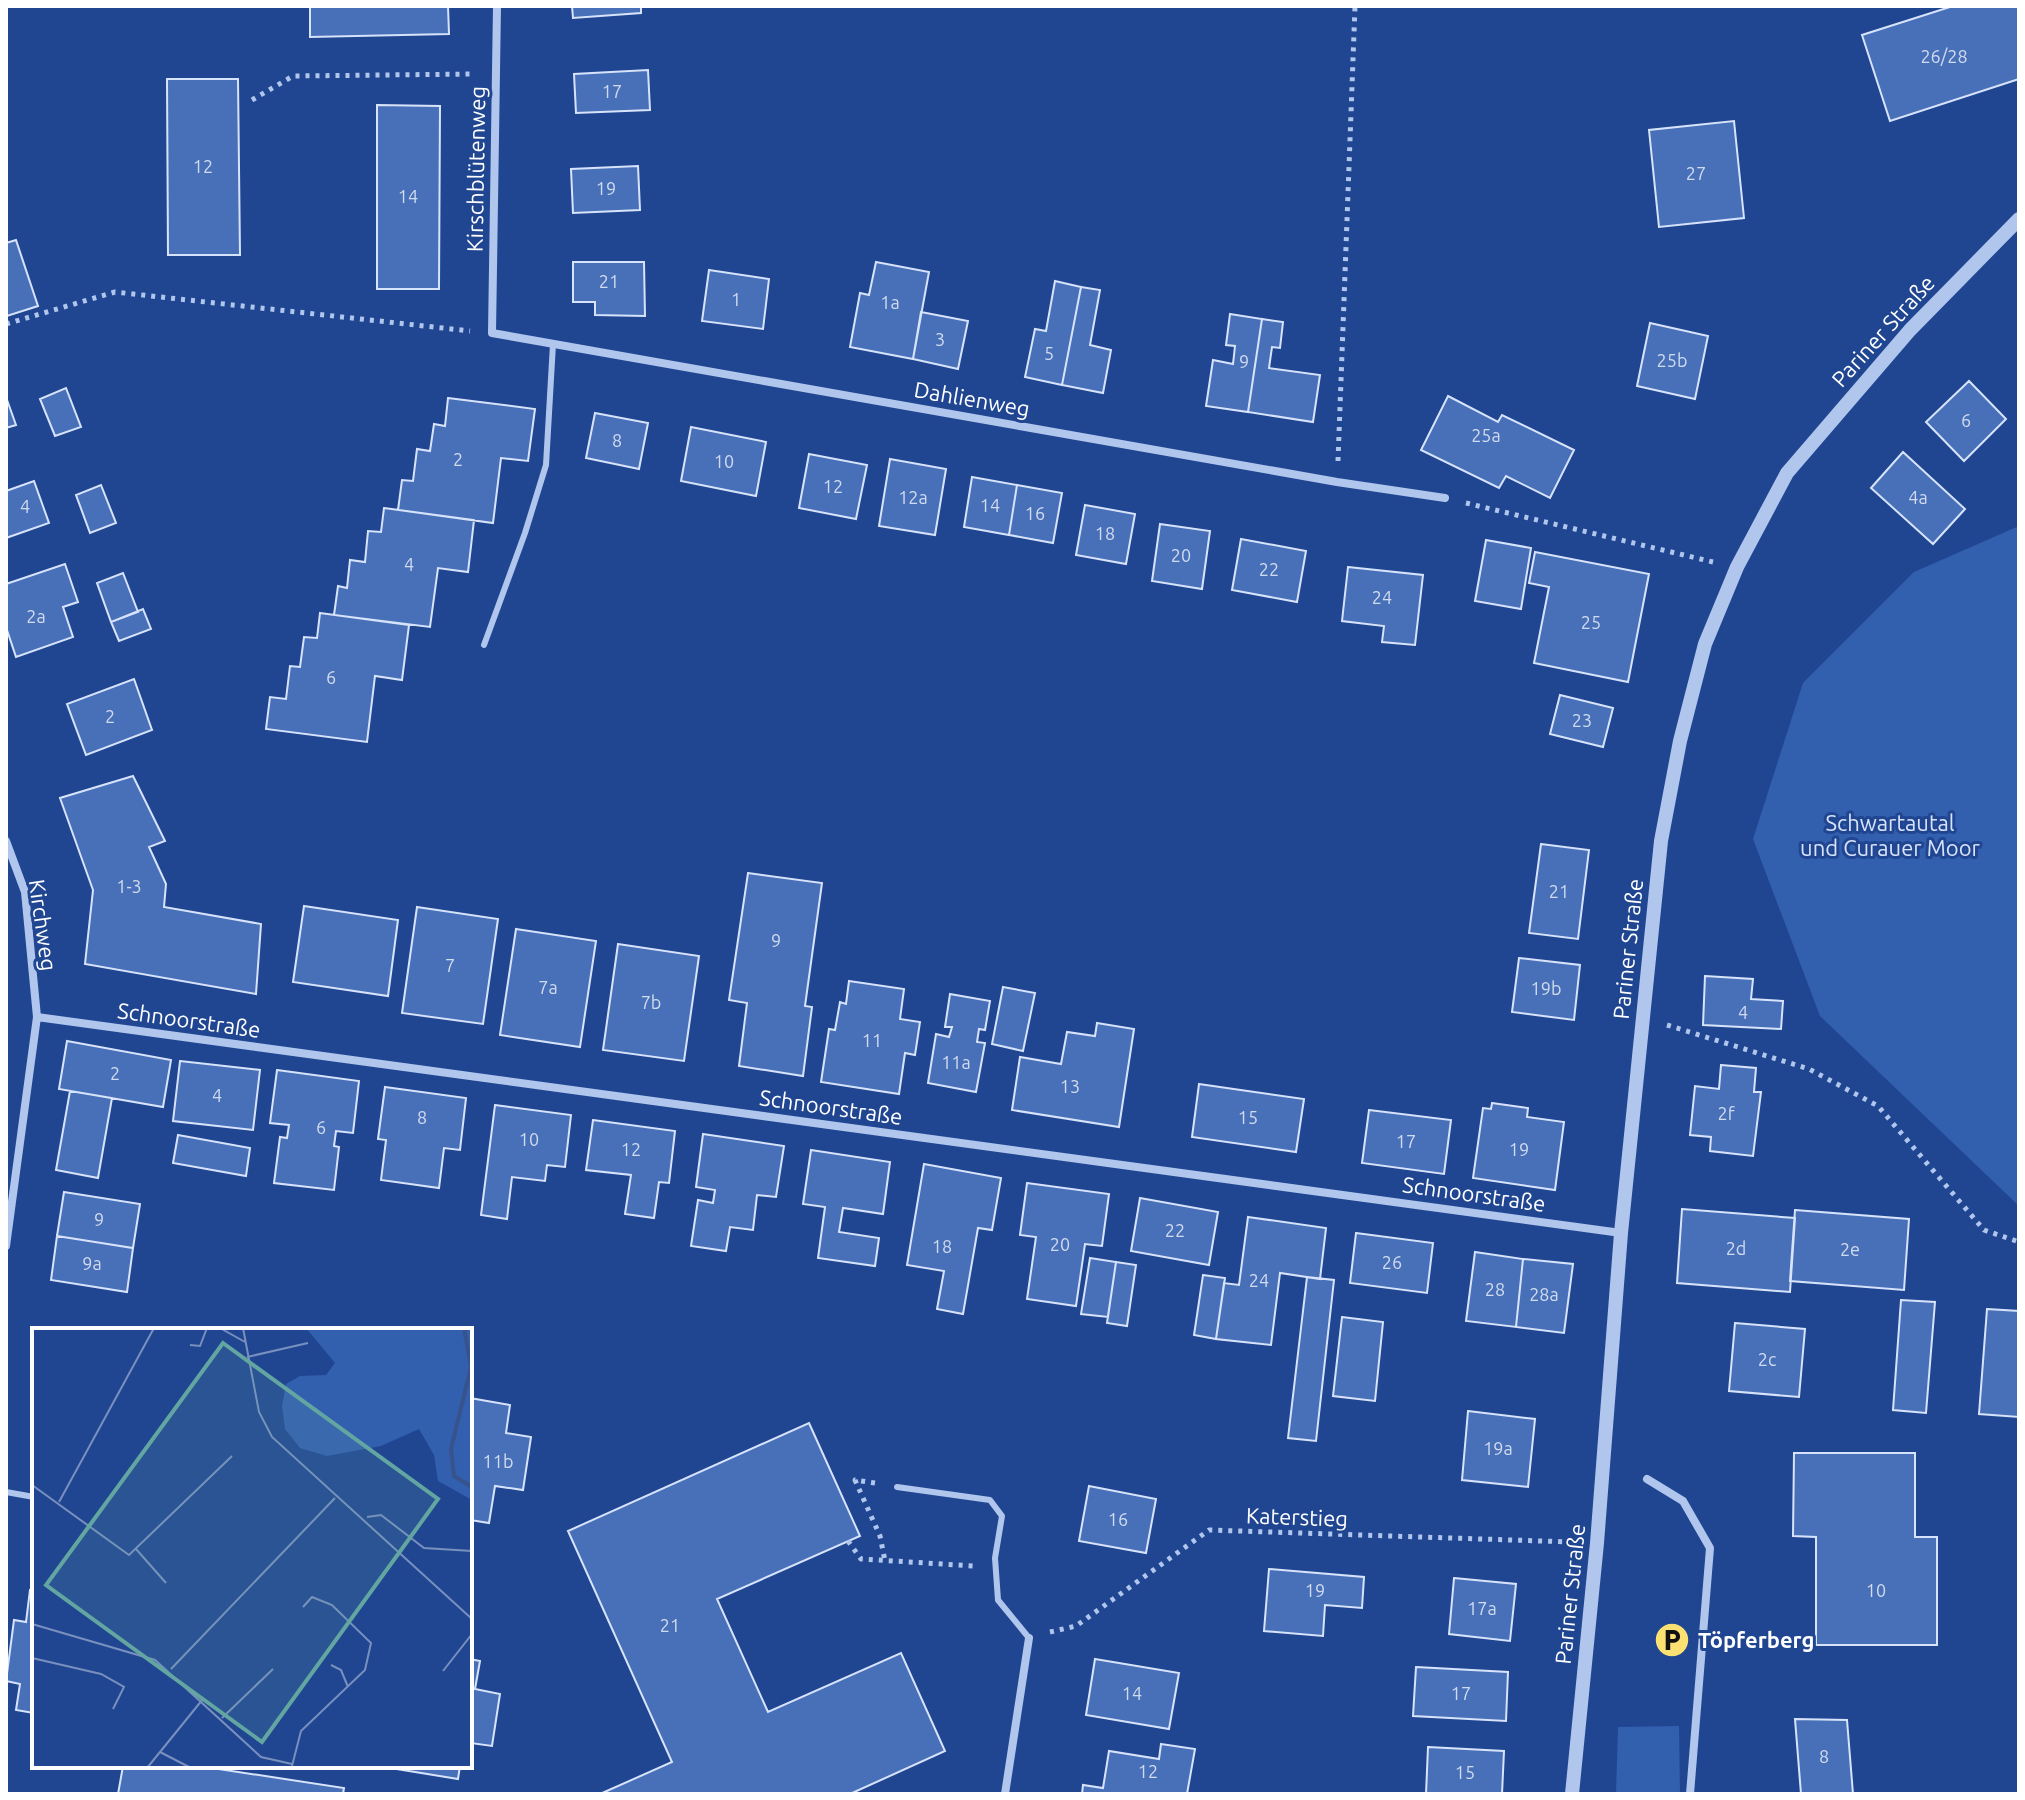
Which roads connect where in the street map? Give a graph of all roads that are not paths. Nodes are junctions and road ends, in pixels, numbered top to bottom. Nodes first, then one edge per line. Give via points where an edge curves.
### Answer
1 (497, 6) edge
2 (2019, 219) edge
3 (492, 333) joint
4 (553, 344) junction
5 (1445, 498) road end
6 (484, 645) dead end
7 (6, 841) edge
8 (37, 1017) junction
9 (1621, 1233) junction
10 (6, 1246) edge
11 (1647, 1479) dead end
12 (897, 1487) road end
13 (6, 1492) edge
14 (32, 1497) edge
15 (1029, 1638) joint
16 (1005, 1794) edge
17 (1572, 1794) edge
18 (1690, 1794) edge

1 - 3 street, Kirschblütenweg
2 - 9 street, Pariner Straße via 1910,330 1787,473 1737,567 1705,644 1661,841
3 - 4 street, Dahlienweg
4 - 5 street, Dahlienweg
4 - 6 lane via 546,465
7 - 8 street, Kirchweg via 25,892
8 - 9 street, Schnoorstraße
8 - 10 street, Kirchweg
9 - 17 street, Pariner Straße
11 - 18 street via 1683,1501 1710,1548
12 - 15 lane via 990,1500 1002,1516 995,1558 998,1600
13 - 14 lane
15 - 16 street

